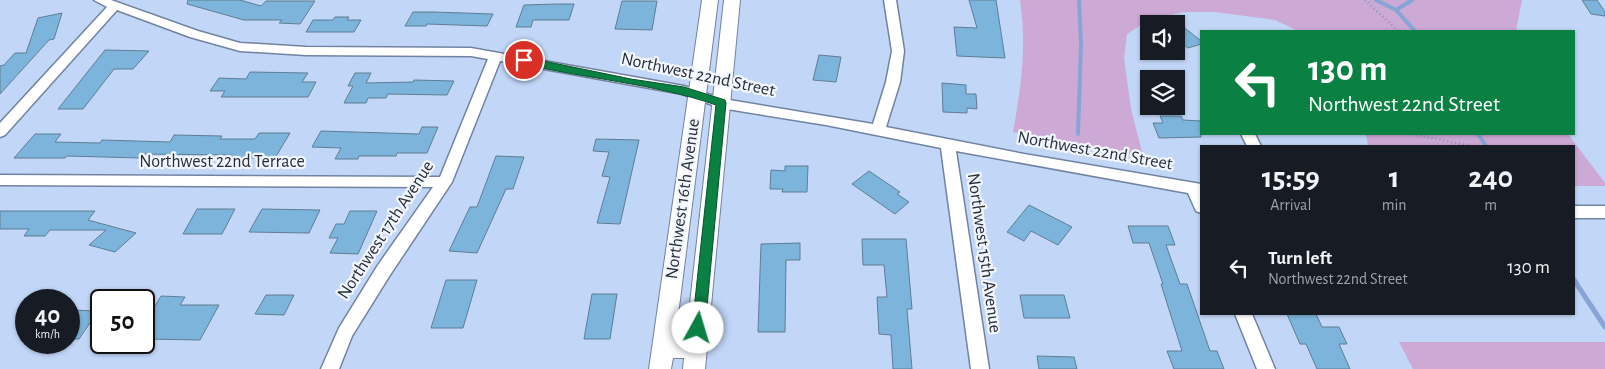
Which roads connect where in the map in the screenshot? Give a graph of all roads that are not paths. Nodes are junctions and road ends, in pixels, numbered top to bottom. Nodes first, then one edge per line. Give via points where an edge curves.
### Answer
1 (100, 0) edge
2 (710, 0) edge
3 (732, 0) edge
4 (890, 0) edge
5 (114, 6) junction
6 (496, 56) junction
7 (698, 95) junction
8 (721, 103) junction
9 (878, 130) junction
10 (0, 132) edge
11 (948, 143) junction
12 (0, 180) edge
13 (445, 182) junction
14 (1198, 190) edge
15 (1575, 212) edge
16 (1605, 212) edge
17 (1244, 315) edge
18 (695, 358) edge
19 (661, 359) edge
20 (330, 369) edge
21 (980, 369) edge
22 (1266, 369) edge

1 - 5 street, Northwest 22nd Street
2 - 7 main road, Northwest 16th Avenue
3 - 8 main road, Northwest 16th Avenue
4 - 9 street via 898,50 893,82
5 - 6 street, Northwest 22nd Street via 240,47 306,51 471,52
5 - 10 street
6 - 7 street, Northwest 22nd Street
6 - 13 street, Northwest 17th Avenue
7 - 8 street, Northwest 22nd Street
7 - 19 main road, Northwest 16th Avenue
8 - 9 street, Northwest 22nd Street
8 - 18 main road, Northwest 16th Avenue
9 - 11 street, Northwest 22nd Street
11 - 14 street, Northwest 22nd Street
11 - 21 street, Northwest 15th Avenue
12 - 13 street, Northwest 22nd Terrace
13 - 20 street, Northwest 17th Avenue via 345,333
15 - 16 street
17 - 22 street
18 - 19 main road

